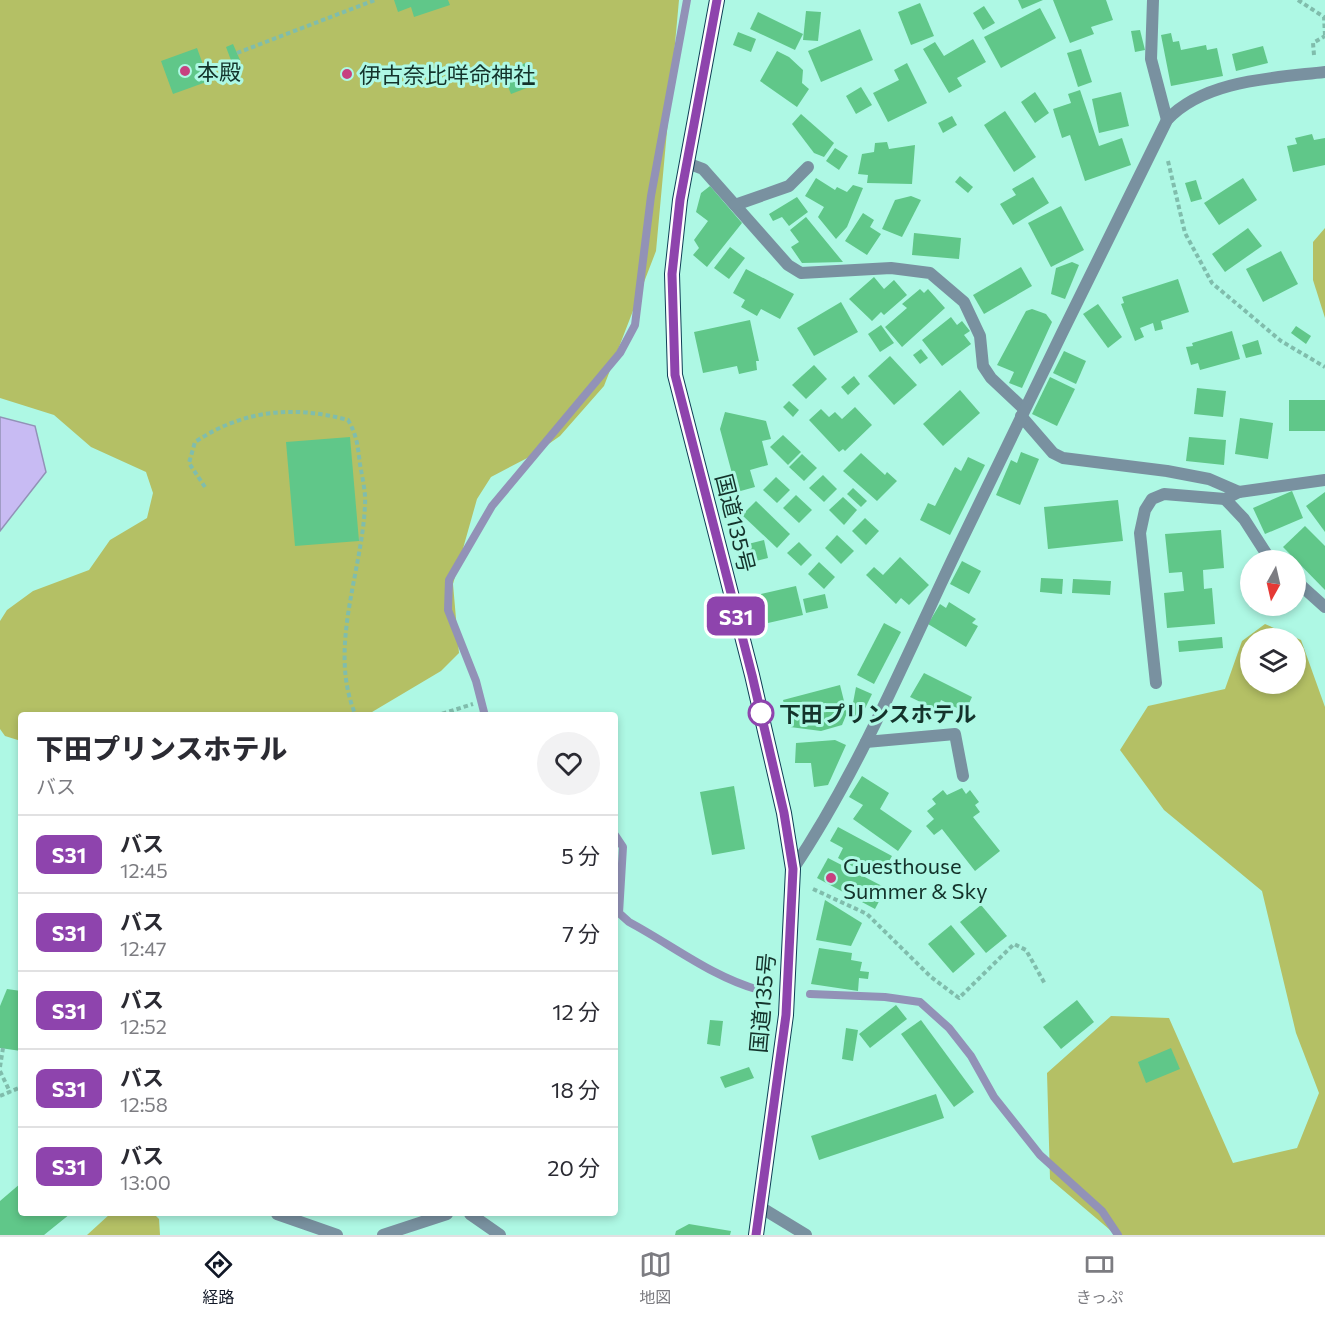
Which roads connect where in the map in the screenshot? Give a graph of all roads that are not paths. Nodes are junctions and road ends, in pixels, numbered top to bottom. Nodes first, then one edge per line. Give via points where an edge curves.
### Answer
1 (717, 0) edge
2 (1154, 1) edge
3 (1325, 72) edge
4 (1164, 125) junction
5 (687, 164) junction
6 (808, 167) dead end
7 (735, 205) junction
8 (1023, 412) junction
9 (1325, 480) edge
10 (1239, 492) junction
11 (1225, 499) junction
12 (1264, 550) edge
13 (1306, 590) edge
14 (1325, 607) edge
15 (1156, 683) dead end
16 (866, 742) junction
17 (963, 776) dead end
18 (793, 869) junction
19 (760, 1207) junction
20 (283, 1216) edge
21 (441, 1216) edge
22 (473, 1216) edge
23 (337, 1235) edge
24 (383, 1235) edge
25 (500, 1235) edge
26 (756, 1235) edge
27 (806, 1235) edge

1 - 5 highway, 国道135号
2 - 4 street via 1150,16 1151,59
3 - 4 street via 1249,82 1198,96 1180,106
4 - 8 street
5 - 7 street via 703,169
5 - 18 highway, 国道135号 via 672,274 675,375 752,675
6 - 7 street via 789,186
7 - 8 street via 788,265 801,273 891,268 930,273 964,302 980,336 983,366
8 - 10 street via 1053,453 1063,458 1209,479
8 - 16 street
9 - 10 street
10 - 11 street
11 - 12 street
11 - 15 street via 1164,494 1152,499 1145,510 1140,532
13 - 14 street
16 - 17 street via 955,734
16 - 18 street
18 - 19 highway, 国道135号 via 786,1015
19 - 26 highway, 国道135号
19 - 27 street
20 - 23 street
21 - 24 street
22 - 25 street

